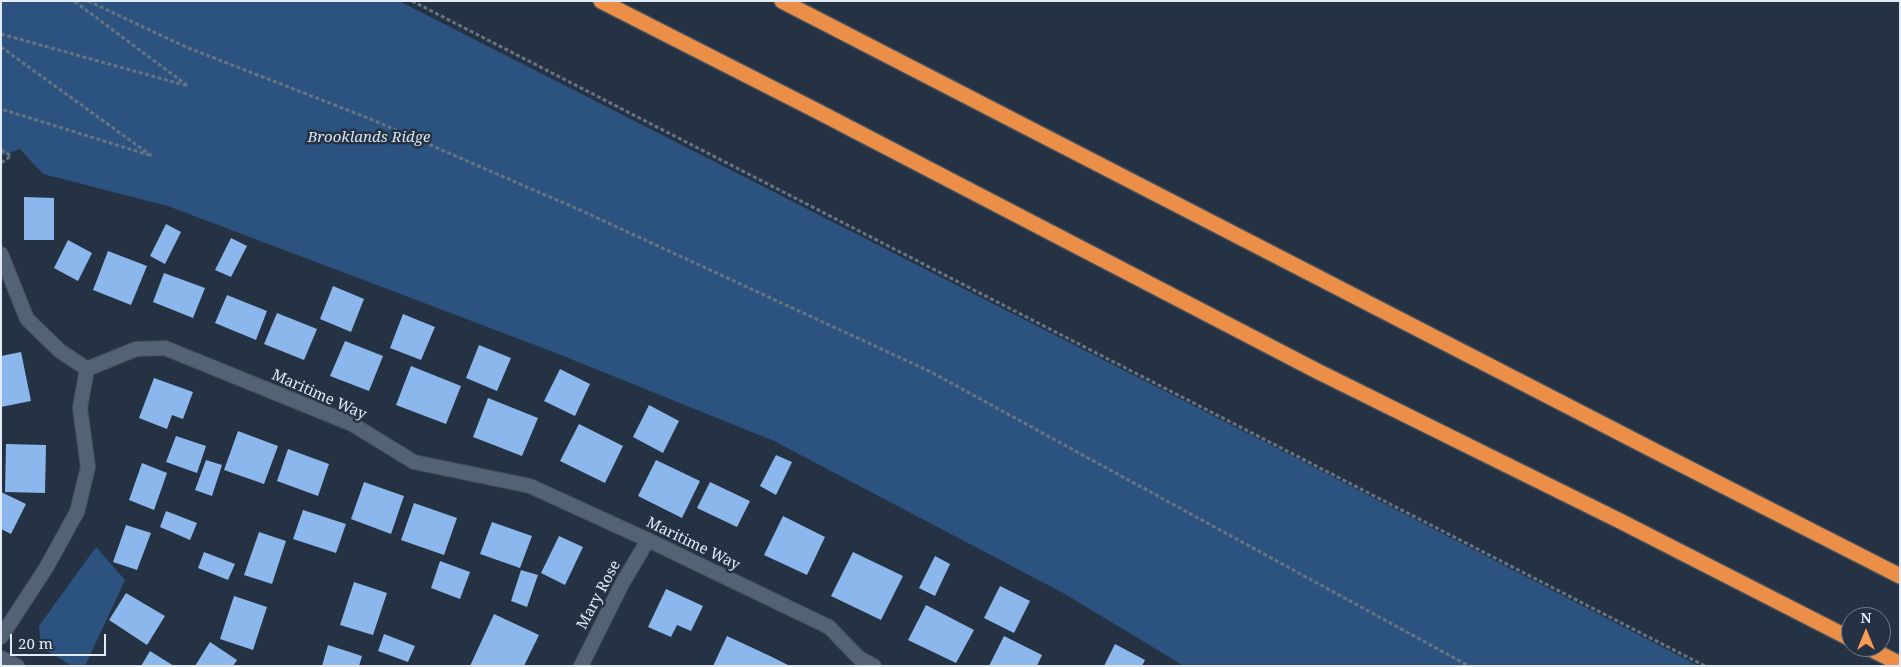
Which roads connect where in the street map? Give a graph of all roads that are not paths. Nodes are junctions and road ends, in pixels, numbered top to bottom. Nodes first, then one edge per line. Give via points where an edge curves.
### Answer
1 (601, 1) edge
2 (782, 1) edge
3 (1, 254) edge
4 (87, 368) junction
5 (648, 540) junction
6 (1900, 576) edge
7 (1841, 634) edge
8 (1, 637) edge
9 (1886, 657) edge
10 (1, 658) edge
11 (1900, 664) edge
12 (17, 666) edge
13 (581, 666) edge
14 (874, 666) edge

1 - 7 highway via 1317,371
2 - 6 highway
3 - 4 street via 27,319 60,351
4 - 5 street, Maritime Way via 136,349 166,348 352,424 414,462 530,486
4 - 8 street via 80,408 88,467 77,512 46,568
5 - 13 street, Mary Rose via 622,582
5 - 14 street, Maritime Way via 829,628 859,658
9 - 11 highway
10 - 12 street

